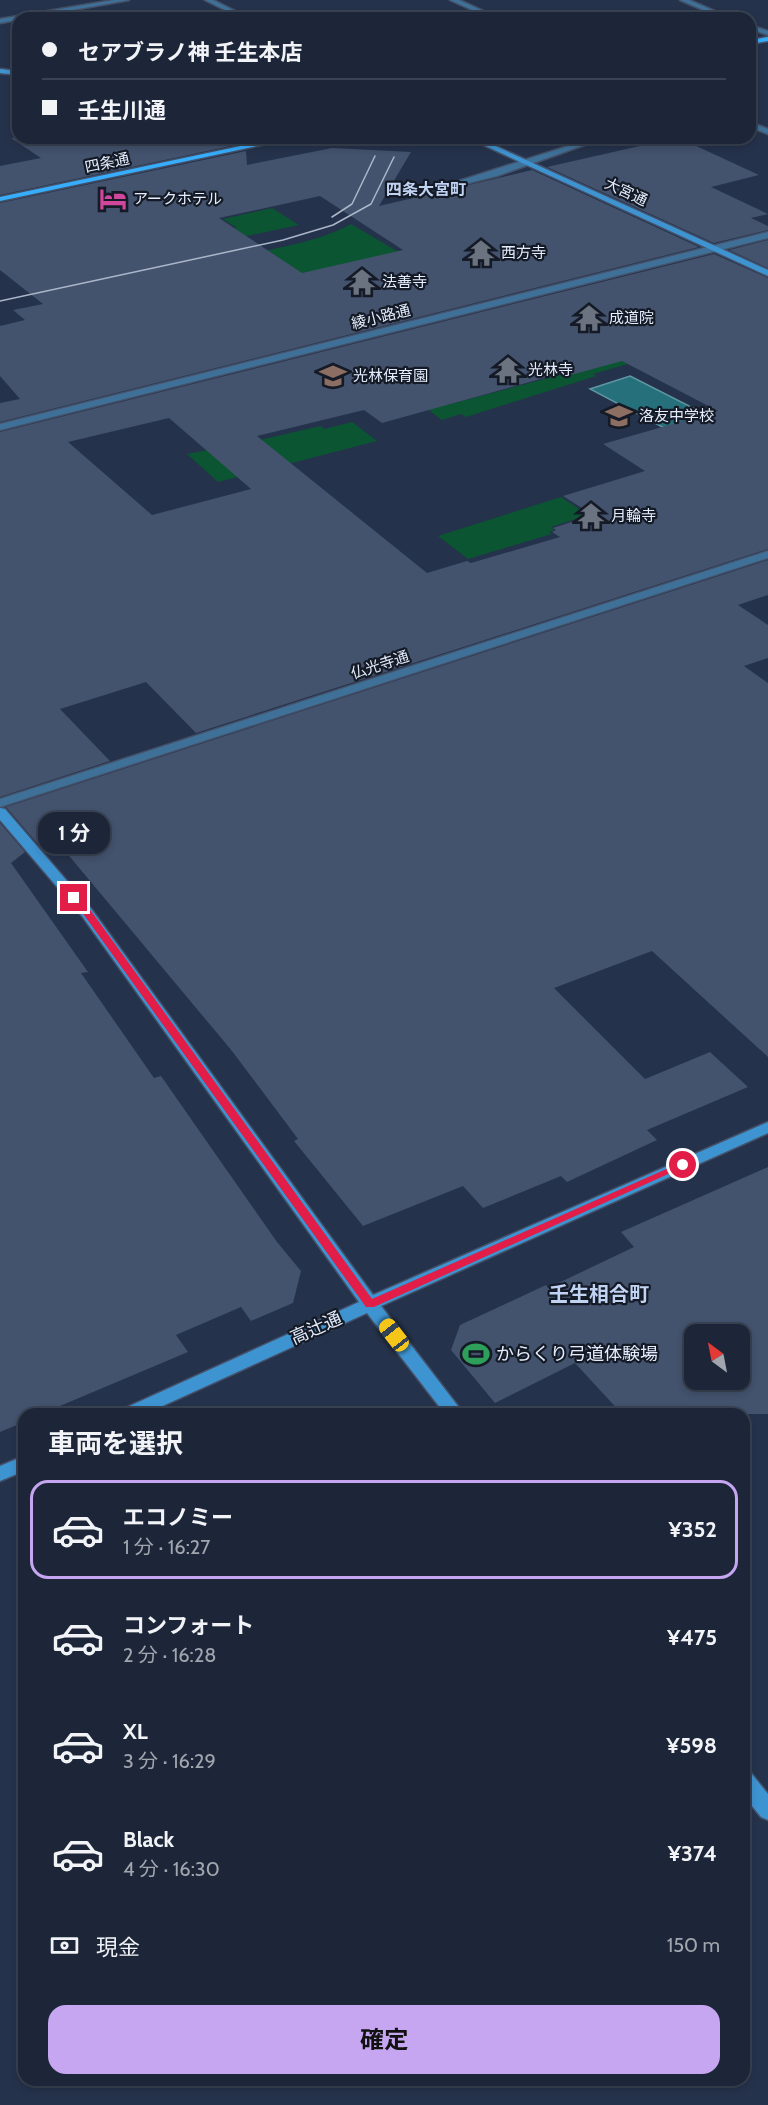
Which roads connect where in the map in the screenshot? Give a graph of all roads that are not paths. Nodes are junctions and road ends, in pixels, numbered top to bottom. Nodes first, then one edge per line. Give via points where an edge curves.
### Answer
1 (126, 0) edge
2 (208, 0) edge
3 (453, 0) edge
4 (683, 0) edge
5 (54, 12) edge
6 (233, 12) edge
7 (481, 12) edge
8 (713, 12) edge
9 (261, 144) edge
10 (486, 144) edge
11 (582, 144) edge
12 (528, 162) junction
13 (441, 188) dead end
14 (0, 199) edge
15 (768, 235) edge
16 (716, 249) junction
17 (768, 273) edge
18 (0, 427) edge
19 (768, 554) edge
20 (0, 803) edge
21 (0, 812) edge
22 (768, 1127) edge
23 (370, 1304) junction
24 (142, 1408) edge
25 (450, 1408) edge
26 (18, 1466) edge
27 (0, 1474) edge
28 (750, 1788) edge
29 (768, 1810) edge

1 - 5 street
2 - 6 street
3 - 7 street
4 - 8 street
9 - 14 main road, 四条通
10 - 12 street, 大宮通
11 - 12 street
12 - 13 street
12 - 16 street, 大宮通
15 - 16 street, 綾小路通
16 - 17 street, 大宮通
16 - 18 street, 綾小路通
19 - 20 street, 仏光寺通
21 - 23 street via 87,913
22 - 23 street, 高辻通
23 - 24 street, 高辻通
23 - 25 street
26 - 27 street
28 - 29 street

